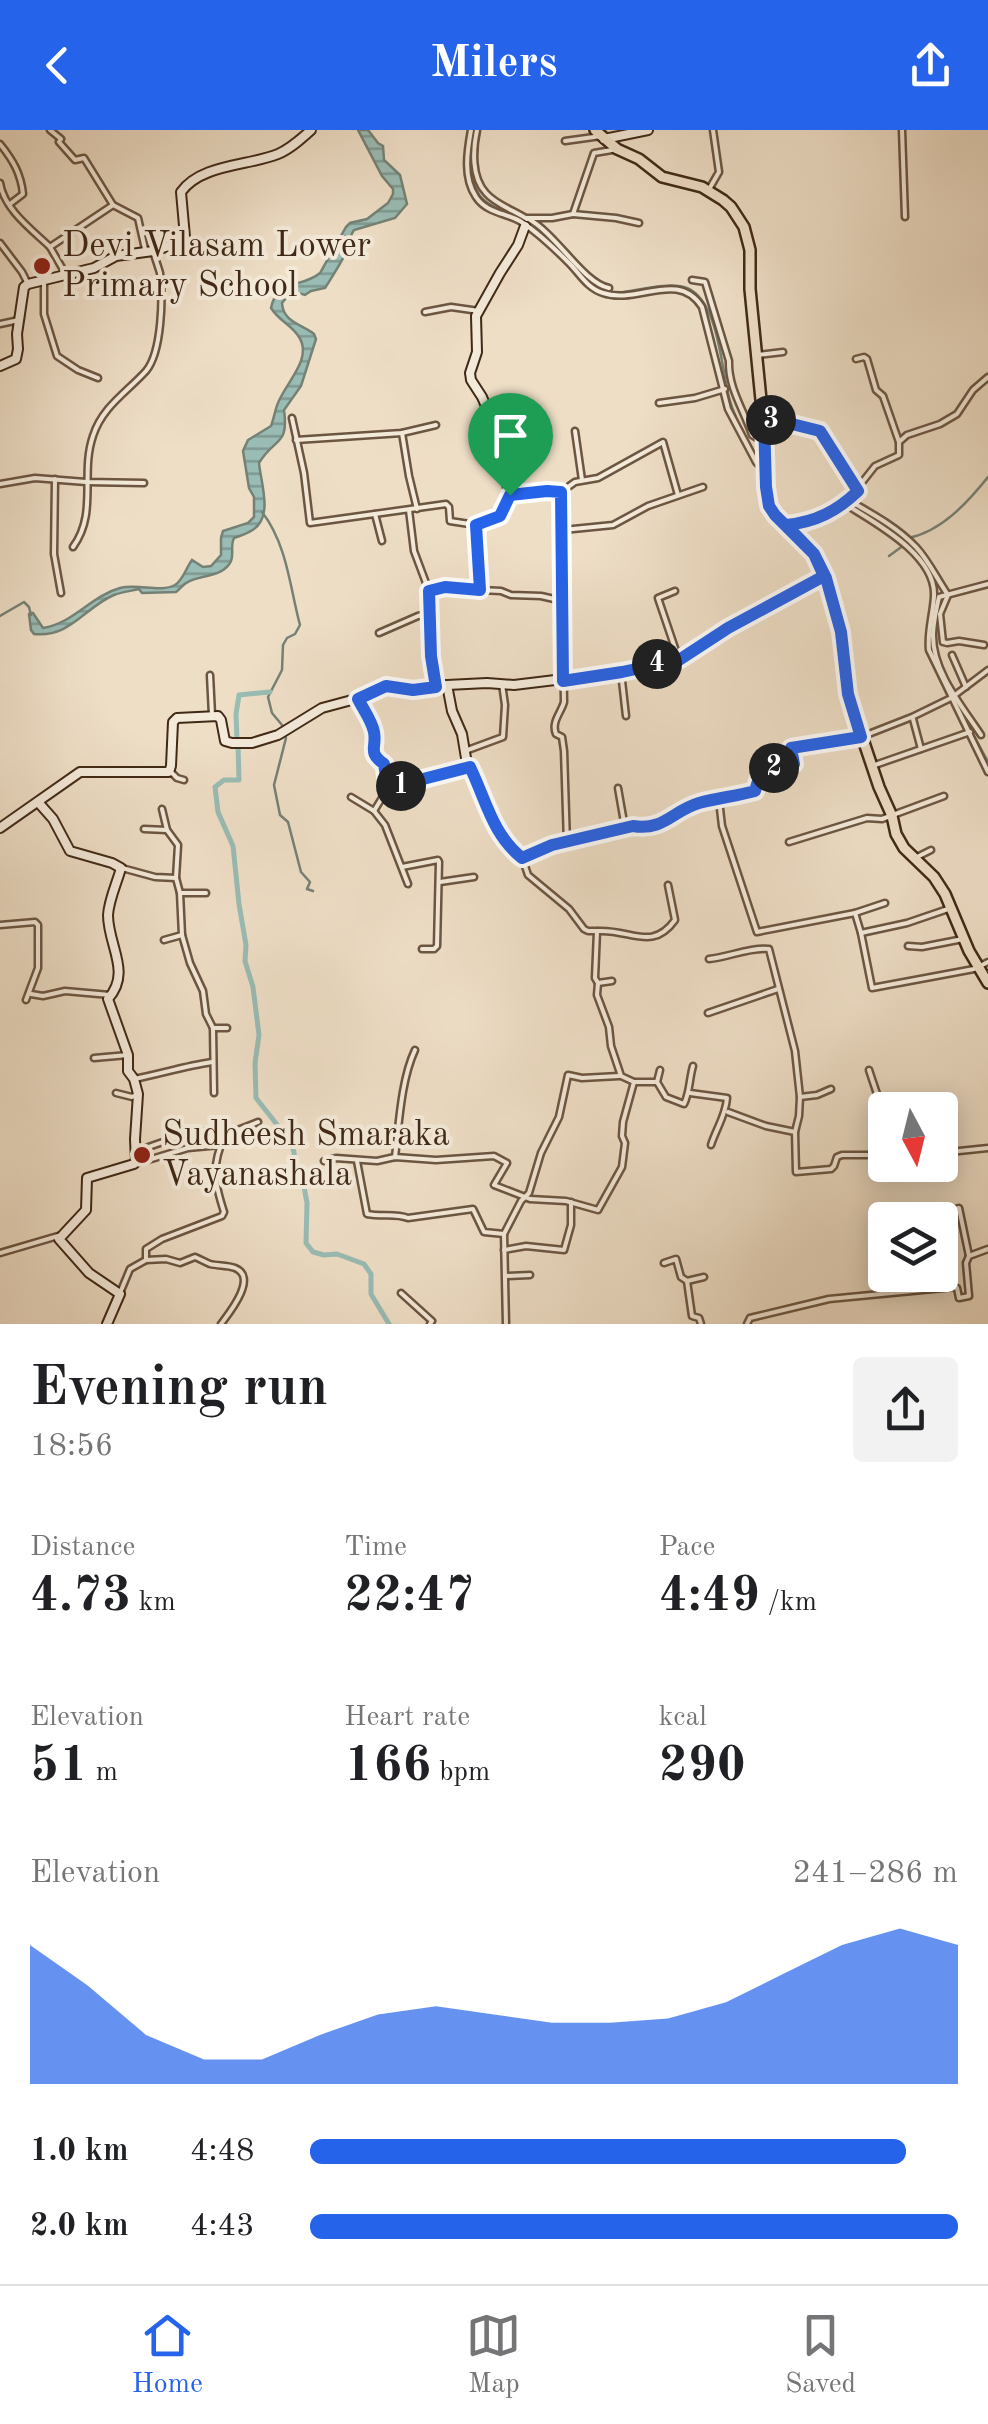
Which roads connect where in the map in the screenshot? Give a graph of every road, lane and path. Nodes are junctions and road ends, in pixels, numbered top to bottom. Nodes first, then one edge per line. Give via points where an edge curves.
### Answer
1 (50, 130) edge
2 (311, 130) edge
3 (474, 130) edge
4 (648, 130) edge
5 (714, 130) edge
6 (902, 130) edge
7 (600, 135) edge
8 (565, 141) dead end
9 (0, 144) edge
10 (617, 149) junction
11 (0, 183) edge
12 (722, 187) dead end
13 (708, 190) junction
14 (723, 200) junction
15 (10, 204) junction
16 (113, 205) junction
17 (574, 214) junction
18 (905, 217) dead end
19 (526, 222) junction
20 (639, 223) dead end
21 (0, 243) edge
22 (50, 247) junction
23 (150, 251) junction
24 (66, 276) junction
25 (44, 280) junction
26 (692, 280) dead end
27 (28, 284) junction
28 (610, 288) dead end
29 (424, 312) dead end
30 (479, 312) junction
31 (19, 320) junction
32 (0, 324) edge
33 (783, 352) dead end
34 (756, 355) junction
35 (856, 359) dead end
36 (0, 366) edge
37 (988, 376) edge
38 (98, 378) dead end
39 (725, 388) junction
40 (659, 403) dead end
41 (292, 418) dead end
42 (764, 420) junction
43 (436, 424) dead end
44 (575, 431) dead end
45 (402, 433) junction
46 (296, 440) junction
47 (764, 441) junction
48 (899, 442) junction
49 (765, 468) junction
50 (55, 480) junction
51 (582, 480) junction
52 (86, 482) junction
53 (144, 482) dead end
54 (0, 484) edge
55 (703, 487) dead end
56 (858, 491) junction
57 (561, 492) junction
58 (510, 495) junction
59 (678, 495) junction
60 (846, 502) junction
61 (417, 509) junction
62 (409, 510) junction
63 (375, 514) junction
64 (476, 525) junction
65 (786, 525) junction
66 (563, 530) junction
67 (382, 541) dead end
68 (72, 547) dead end
69 (824, 576) junction
70 (988, 584) edge
71 (480, 590) junction
72 (674, 590) dead end
73 (429, 591) junction
74 (61, 593) dead end
75 (948, 595) junction
76 (563, 601) junction
77 (431, 613) junction
78 (380, 633) dead end
79 (984, 645) dead end
80 (952, 655) dead end
81 (679, 660) junction
82 (988, 670) edge
83 (622, 672) junction
84 (210, 674) dead end
85 (563, 681) junction
86 (502, 684) junction
87 (447, 685) junction
88 (436, 687) junction
89 (966, 688) junction
90 (952, 696) junction
91 (358, 699) junction
92 (212, 716) junction
93 (626, 716) dead end
94 (912, 717) junction
95 (988, 727) edge
96 (970, 732) junction
97 (861, 737) junction
98 (921, 748) junction
99 (465, 750) junction
100 (874, 766) junction
101 (470, 767) junction
102 (170, 771) junction
103 (988, 772) edge
104 (184, 780) dead end
105 (388, 788) junction
106 (618, 788) dead end
107 (944, 796) dead end
108 (351, 797) dead end
109 (719, 800) junction
110 (38, 802) junction
111 (162, 809) dead end
112 (374, 811) junction
113 (892, 816) junction
114 (0, 828) edge
115 (625, 828) junction
116 (144, 829) dead end
117 (167, 830) junction
118 (789, 842) dead end
119 (567, 843) junction
120 (931, 850) dead end
121 (522, 858) junction
122 (914, 859) junction
123 (402, 867) junction
124 (121, 868) junction
125 (474, 877) dead end
126 (176, 878) junction
127 (440, 882) junction
128 (408, 884) dead end
129 (668, 886) dead end
130 (180, 893) junction
131 (206, 893) dead end
132 (884, 903) dead end
133 (951, 908) junction
134 (854, 912) junction
135 (0, 926) edge
136 (598, 932) junction
137 (861, 933) junction
138 (182, 936) junction
139 (964, 939) junction
140 (164, 940) dead end
141 (908, 946) dead end
142 (422, 949) dead end
143 (709, 958) dead end
144 (983, 964) edge
145 (612, 981) dead end
146 (988, 983) edge
147 (598, 984) junction
148 (778, 989) junction
149 (30, 994) junction
150 (110, 995) junction
151 (26, 1000) dead end
152 (708, 1014) dead end
153 (213, 1028) junction
154 (227, 1028) dead end
155 (415, 1050) dead end
156 (128, 1055) junction
157 (94, 1058) dead end
158 (212, 1062) junction
159 (692, 1066) dead end
160 (660, 1070) dead end
161 (869, 1070) dead end
162 (621, 1076) junction
163 (134, 1079) junction
164 (634, 1082) junction
165 (658, 1082) junction
166 (831, 1089) dead end
167 (876, 1092) edge
168 (116, 1093) dead end
169 (214, 1093) dead end
170 (690, 1093) junction
171 (138, 1094) junction
172 (800, 1096) junction
173 (726, 1111) junction
174 (258, 1122) dead end
175 (234, 1131) junction
176 (795, 1132) junction
177 (220, 1145) junction
178 (711, 1145) dead end
179 (988, 1148) edge
180 (958, 1151) edge
181 (135, 1152) junction
182 (868, 1155) edge
183 (395, 1157) junction
184 (357, 1161) junction
185 (324, 1162) dead end
186 (134, 1164) junction
187 (524, 1198) junction
188 (571, 1202) junction
189 (958, 1208) edge
190 (504, 1234) junction
191 (60, 1236) junction
192 (988, 1249) edge
193 (504, 1250) junction
194 (0, 1253) edge
195 (968, 1256) junction
196 (146, 1260) junction
197 (664, 1263) dead end
198 (530, 1275) dead end
199 (506, 1276) junction
200 (704, 1277) dead end
201 (687, 1281) junction
202 (401, 1293) dead end
203 (120, 1294) junction
204 (107, 1324) edge
205 (221, 1324) edge
206 (430, 1324) edge
207 (506, 1324) edge
208 (701, 1324) edge
209 (748, 1324) edge

1 - 16 street via 75,160 84,158
2 - 23 main road via 282,153 182,187 184,240
3 - 19 street via 475,169 484,191
3 - 19 street via 467,169 474,195
4 - 7 main road
5 - 13 street via 718,175
6 - 18 street
7 - 8 street
7 - 10 main road
9 - 15 street via 23,186
10 - 13 main road via 662,178
10 - 17 street via 594,153
11 - 15 street
12 - 14 street
13 - 14 main road
14 - 34 main road via 748,239
15 - 22 street
16 - 22 street
16 - 23 street via 138,218
17 - 19 street
17 - 20 street
19 - 28 street via 558,242 597,285
19 - 30 main road
19 - 39 street via 594,290 613,296 674,289 696,296
21 - 27 street
22 - 24 street
23 - 24 main road
23 - 52 street via 160,274 160,326 151,364 100,418
24 - 25 main road
25 - 27 main road
25 - 38 street via 44,314 57,356
26 - 47 street via 705,282 739,405 752,435
27 - 31 main road
29 - 30 street
30 - 58 main road via 470,377 500,439
31 - 32 street
31 - 36 main road via 16,359
33 - 34 street
34 - 42 main road
35 - 48 street via 867,359
37 - 48 street via 957,414
39 - 40 street
39 - 49 street via 728,409
41 - 46 street
42 - 47 main road
42 - 56 street via 820,431
43 - 45 street
44 - 51 street
45 - 46 street
45 - 61 street
46 - 63 street via 310,523
47 - 49 main road
48 - 56 street via 899,455 875,466
49 - 65 main road via 769,506
50 - 52 street
50 - 54 street
50 - 74 street
51 - 57 street
51 - 59 street via 663,442
52 - 53 street
52 - 68 street via 85,526
55 - 59 street
56 - 60 street
57 - 58 street
57 - 66 street
58 - 64 main road via 500,516
59 - 66 street via 612,525
60 - 65 street
60 - 75 street via 915,546
60 - 90 street via 926,567 934,592 929,650
61 - 62 street
61 - 64 street via 446,504 450,522
62 - 63 street
62 - 73 street
63 - 67 street
64 - 71 main road
65 - 69 main road via 814,554
66 - 76 street
69 - 81 main road
69 - 97 main road
70 - 75 street
71 - 73 main road
71 - 76 street
72 - 81 street via 658,598
73 - 77 main road
75 - 79 street via 940,614 943,642
75 - 90 street via 939,597 933,636
76 - 85 street
77 - 78 street
77 - 88 main road
80 - 89 street
81 - 83 main road
82 - 89 street
83 - 85 main road
83 - 93 street
84 - 92 street
85 - 86 main road
85 - 119 street via 554,730 564,751
86 - 87 main road
86 - 99 street via 503,738
87 - 88 main road
87 - 99 main road
88 - 91 main road via 386,686
89 - 90 street
90 - 94 street
90 - 95 street via 979,732
90 - 96 street
91 - 92 main road via 322,708 252,743 227,742 220,718
91 - 105 street
92 - 102 main road via 174,719
94 - 97 street
94 - 98 street
96 - 98 street
96 - 103 street
97 - 100 main road
97 - 109 street via 791,748 794,764 761,771 755,791
98 - 100 street
99 - 101 main road
100 - 113 main road
101 - 105 street
101 - 121 main road via 492,821
102 - 104 street
102 - 110 main road via 80,772
105 - 112 street
106 - 115 street
107 - 113 street
108 - 112 street
109 - 115 street via 680,810 658,826
109 - 134 street via 757,932
110 - 114 main road
110 - 124 main road via 70,851
111 - 117 street
112 - 123 street
113 - 118 street
113 - 122 main road
115 - 119 street
116 - 117 street
117 - 126 street via 178,844
119 - 121 street
120 - 122 street
121 - 136 street via 528,875 588,932
122 - 133 main road via 934,877
123 - 127 street via 438,860
123 - 128 street
124 - 126 street
124 - 150 main road via 108,911 120,972
125 - 127 street
126 - 130 street
127 - 142 street via 437,946
129 - 136 street via 675,920 656,937
130 - 131 street
130 - 138 street
132 - 134 street
133 - 137 street
133 - 139 main road
134 - 137 street
135 - 149 street via 38,925
136 - 147 street
137 - 144 street via 872,988
138 - 140 street
138 - 153 street
139 - 141 street
139 - 144 main road
143 - 148 street via 769,948
144 - 146 main road
145 - 147 street
147 - 162 street
148 - 152 street
148 - 172 street via 796,1051
149 - 150 street
149 - 151 street
150 - 156 main road
153 - 154 street
153 - 158 street
155 - 183 street
156 - 157 street
156 - 163 main road
158 - 163 street
158 - 169 street
159 - 170 street
160 - 165 street
161 - 167 street
162 - 164 street
162 - 187 street via 568,1075 559,1117
163 - 171 main road
164 - 165 street
164 - 188 street via 623,1122 622,1167 598,1210
165 - 170 street via 674,1101 684,1104
166 - 172 street
168 - 171 street
170 - 173 street via 727,1098
171 - 181 main road
172 - 176 street
173 - 176 street
173 - 178 street
174 - 175 street
175 - 177 street
175 - 181 street via 176,1136
176 - 182 street via 796,1172 831,1169 842,1155
177 - 186 street
177 - 196 street via 215,1169 222,1216 148,1246
179 - 180 street
181 - 186 main road
183 - 184 street
183 - 187 street via 494,1156 507,1163 494,1185
184 - 185 street
184 - 190 street via 366,1214 408,1218 472,1209 484,1232
186 - 191 main road via 87,1178 86,1210
187 - 188 street
187 - 190 street
188 - 193 street via 564,1250
189 - 195 street
190 - 193 street
191 - 194 street
191 - 203 main road via 89,1273
192 - 195 street
193 - 199 street
195 - 209 street via 966,1297 959,1298 954,1287 829,1299 750,1318
196 - 203 street via 130,1269
196 - 205 street via 180,1263 195,1257 243,1272 243,1288
197 - 201 street via 676,1259
198 - 199 street
199 - 207 street
200 - 201 street
201 - 208 street via 692,1316
202 - 206 street
203 - 204 main road

